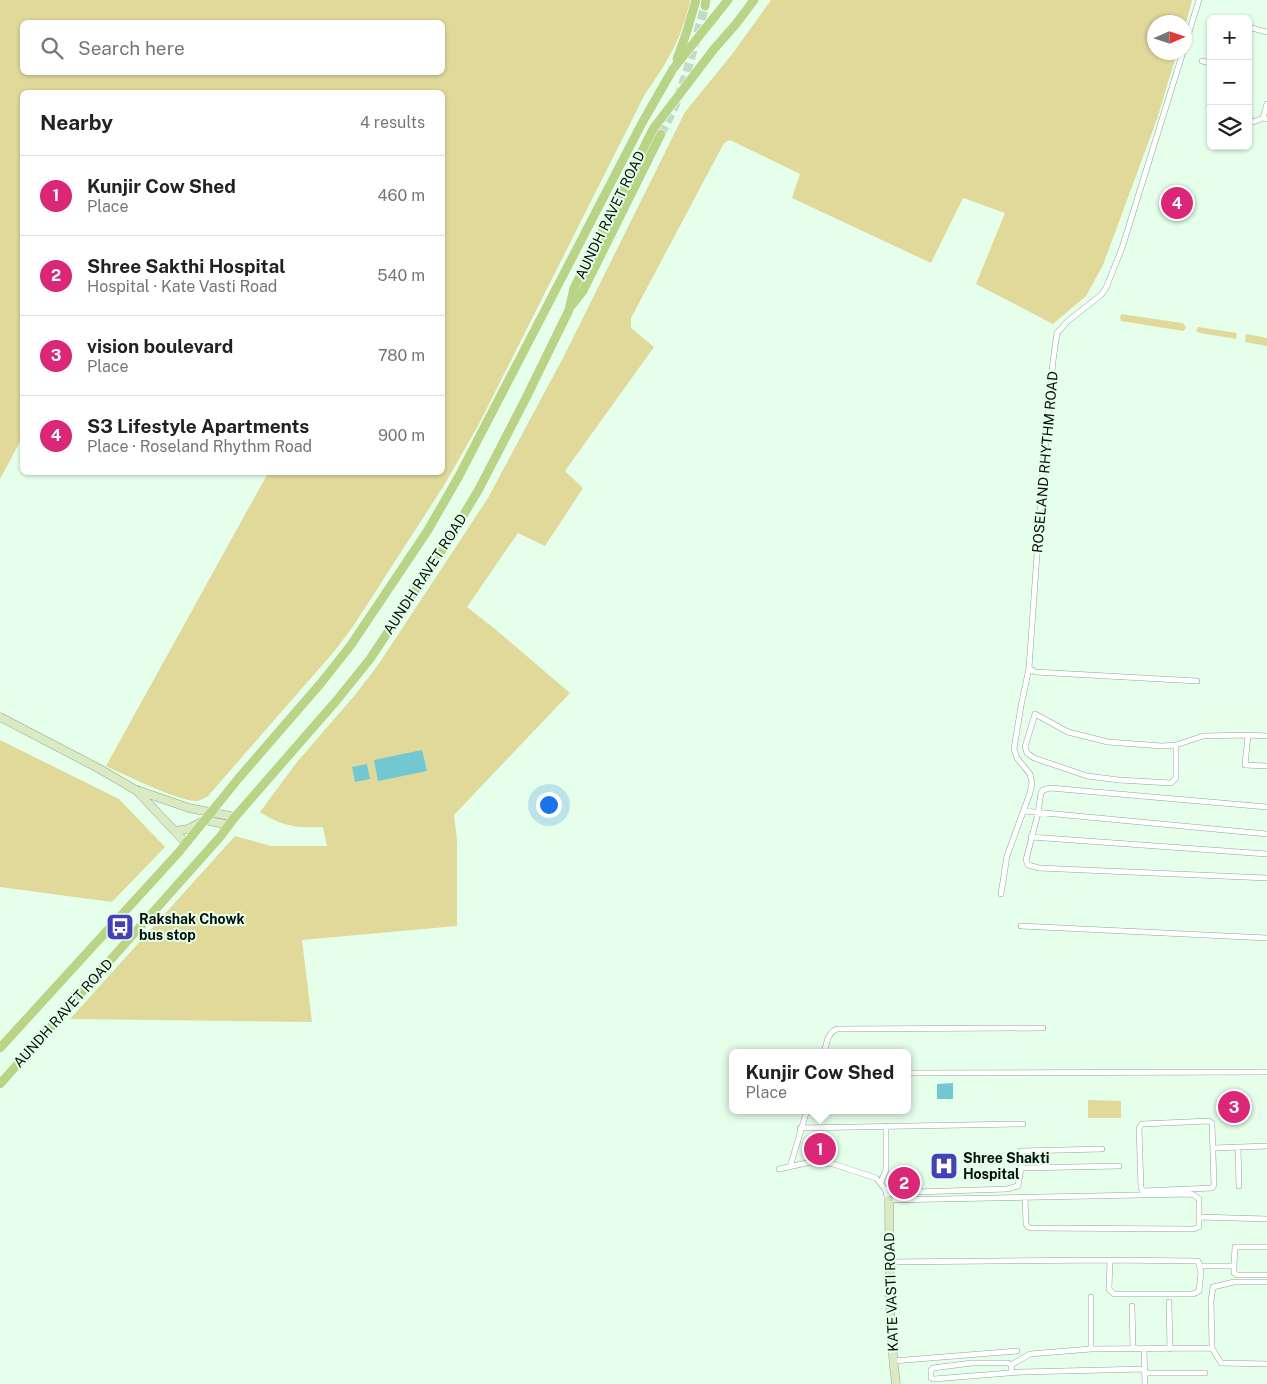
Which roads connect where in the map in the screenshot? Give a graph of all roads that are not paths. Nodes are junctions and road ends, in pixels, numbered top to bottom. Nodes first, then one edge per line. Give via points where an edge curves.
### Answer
1 (696, 0) edge
2 (754, 0) edge
3 (1199, 0) edge
4 (725, 1) edge
5 (1192, 22) edge
6 (1252, 28) edge
7 (1267, 32) edge
8 (1181, 60) edge
9 (1202, 60) dead end
10 (1207, 62) edge
11 (673, 69) junction
12 (1267, 104) edge
13 (1265, 118) edge
14 (1252, 122) edge
15 (661, 134) tunnel mouth
16 (569, 310) junction
17 (1029, 668) junction
18 (1197, 681) dead end
19 (0, 717) edge
20 (1248, 735) junction
21 (1267, 736) edge
22 (1176, 745) junction
23 (1267, 766) edge
24 (134, 789) junction
25 (1267, 807) edge
26 (1024, 810) junction
27 (213, 811) junction
28 (1038, 813) junction
29 (205, 820) junction
30 (232, 821) junction
31 (175, 832) junction
32 (1267, 834) edge
33 (1031, 837) junction
34 (186, 843) junction
35 (1267, 854) edge
36 (1267, 878) edge
37 (1001, 894) dead end
38 (1021, 926) dead end
39 (1267, 938) edge
40 (1043, 1028) dead end
41 (0, 1048) edge
42 (825, 1049) edge
43 (1267, 1072) edge
44 (911, 1073) edge
45 (0, 1084) edge
46 (805, 1114) edge
47 (1023, 1124) dead end
48 (886, 1126) junction
49 (800, 1128) junction
50 (1267, 1146) edge
51 (1238, 1147) junction
52 (1213, 1148) junction
53 (1102, 1149) dead end
54 (1119, 1166) dead end
55 (790, 1167) junction
56 (1021, 1168) junction
57 (779, 1169) dead end
58 (881, 1182) junction
59 (1239, 1186) dead end
60 (888, 1196) junction
61 (1025, 1198) junction
62 (1200, 1217) junction
63 (1267, 1218) edge
64 (1267, 1247) edge
65 (1110, 1260) junction
66 (889, 1262) junction
67 (1200, 1266) junction
68 (1234, 1266) junction
69 (1267, 1275) edge
70 (1267, 1282) edge
71 (1091, 1297) dead end
72 (1169, 1302) dead end
73 (1132, 1306) dead end
74 (1212, 1348) junction
75 (1091, 1349) junction
76 (1133, 1349) junction
77 (1144, 1349) junction
78 (1170, 1349) junction
79 (1017, 1351) dead end
80 (893, 1360) junction
81 (1267, 1364) edge
82 (1011, 1365) junction
83 (1145, 1371) junction
84 (1012, 1373) junction
85 (1205, 1373) dead end
86 (896, 1384) edge
87 (1145, 1384) edge

1 - 11 main road
2 - 16 main road, AUNDH RAVET ROAD via 653,129 574,288
3 - 5 street
4 - 11 main road, AUNDH RAVET ROAD
6 - 7 street
8 - 17 street, ROSELAND RHYTHM ROAD via 1122,248 1106,288 1058,332 1042,483
9 - 10 street
11 - 27 main road, AUNDH RAVET ROAD via 642,122 428,530 351,645
12 - 13 street
13 - 14 street
15 - 16 main road via 582,291
16 - 30 main road, AUNDH RAVET ROAD via 478,489 426,575 370,659
17 - 18 street via 1035,672
17 - 26 street, ROSELAND RHYTHM ROAD via 1014,749 1032,783
19 - 24 street
20 - 21 street
20 - 22 street via 1203,736
20 - 23 street via 1245,765
22 - 22 street via 1176,778 1171,783 1087,776 1034,758 1025,747 1035,714 1068,732 1108,742
24 - 27 street via 189,808
24 - 31 street
25 - 28 street via 1050,788 1041,793
26 - 28 street
26 - 37 street, ROSELAND RHYTHM ROAD via 1007,856
27 - 29 main road, AUNDH RAVET ROAD
27 - 30 street
28 - 32 street
28 - 33 street
29 - 30 street
29 - 31 street
29 - 34 main road, AUNDH RAVET ROAD
30 - 45 main road, AUNDH RAVET ROAD
31 - 34 street
33 - 35 street
33 - 36 street via 1026,860 1032,867
34 - 41 main road, AUNDH RAVET ROAD
38 - 39 street
40 - 42 street via 837,1029 828,1036
43 - 44 street
46 - 49 street
47 - 48 street
48 - 49 street
48 - 58 street via 886,1170
49 - 55 street
50 - 51 street
51 - 52 street
51 - 59 street
52 - 52 street via 1212,1123 1209,1121 1142,1124 1139,1128 1141,1188 1143,1191 1212,1188
53 - 56 street via 1021,1152
54 - 56 street
55 - 57 street
55 - 58 street via 823,1162
56 - 60 street via 1018,1186 1012,1189
58 - 60 street
60 - 61 street
60 - 66 street, KATE VASTI ROAD
61 - 62 street via 1190,1194 1199,1200
61 - 62 street via 1026,1224 1031,1228 1193,1229 1199,1227
62 - 63 street
64 - 68 street via 1235,1247
65 - 66 street
65 - 67 street via 1198,1261
65 - 67 street via 1109,1289 1114,1294 1197,1293 1202,1272
66 - 80 street, KATE VASTI ROAD
67 - 68 street
68 - 69 street via 1237,1275
70 - 74 street via 1234,1282 1214,1287 1211,1301
71 - 75 street
72 - 78 street
73 - 76 street
74 - 78 street
74 - 81 street via 1221,1363
75 - 76 street
75 - 82 street via 1030,1354
76 - 77 street
77 - 78 street
77 - 83 street
79 - 80 street
80 - 86 street, KATE VASTI ROAD
82 - 84 street
82 - 84 street via 972,1363 933,1368 931,1378
83 - 84 street
83 - 85 street
83 - 87 street

